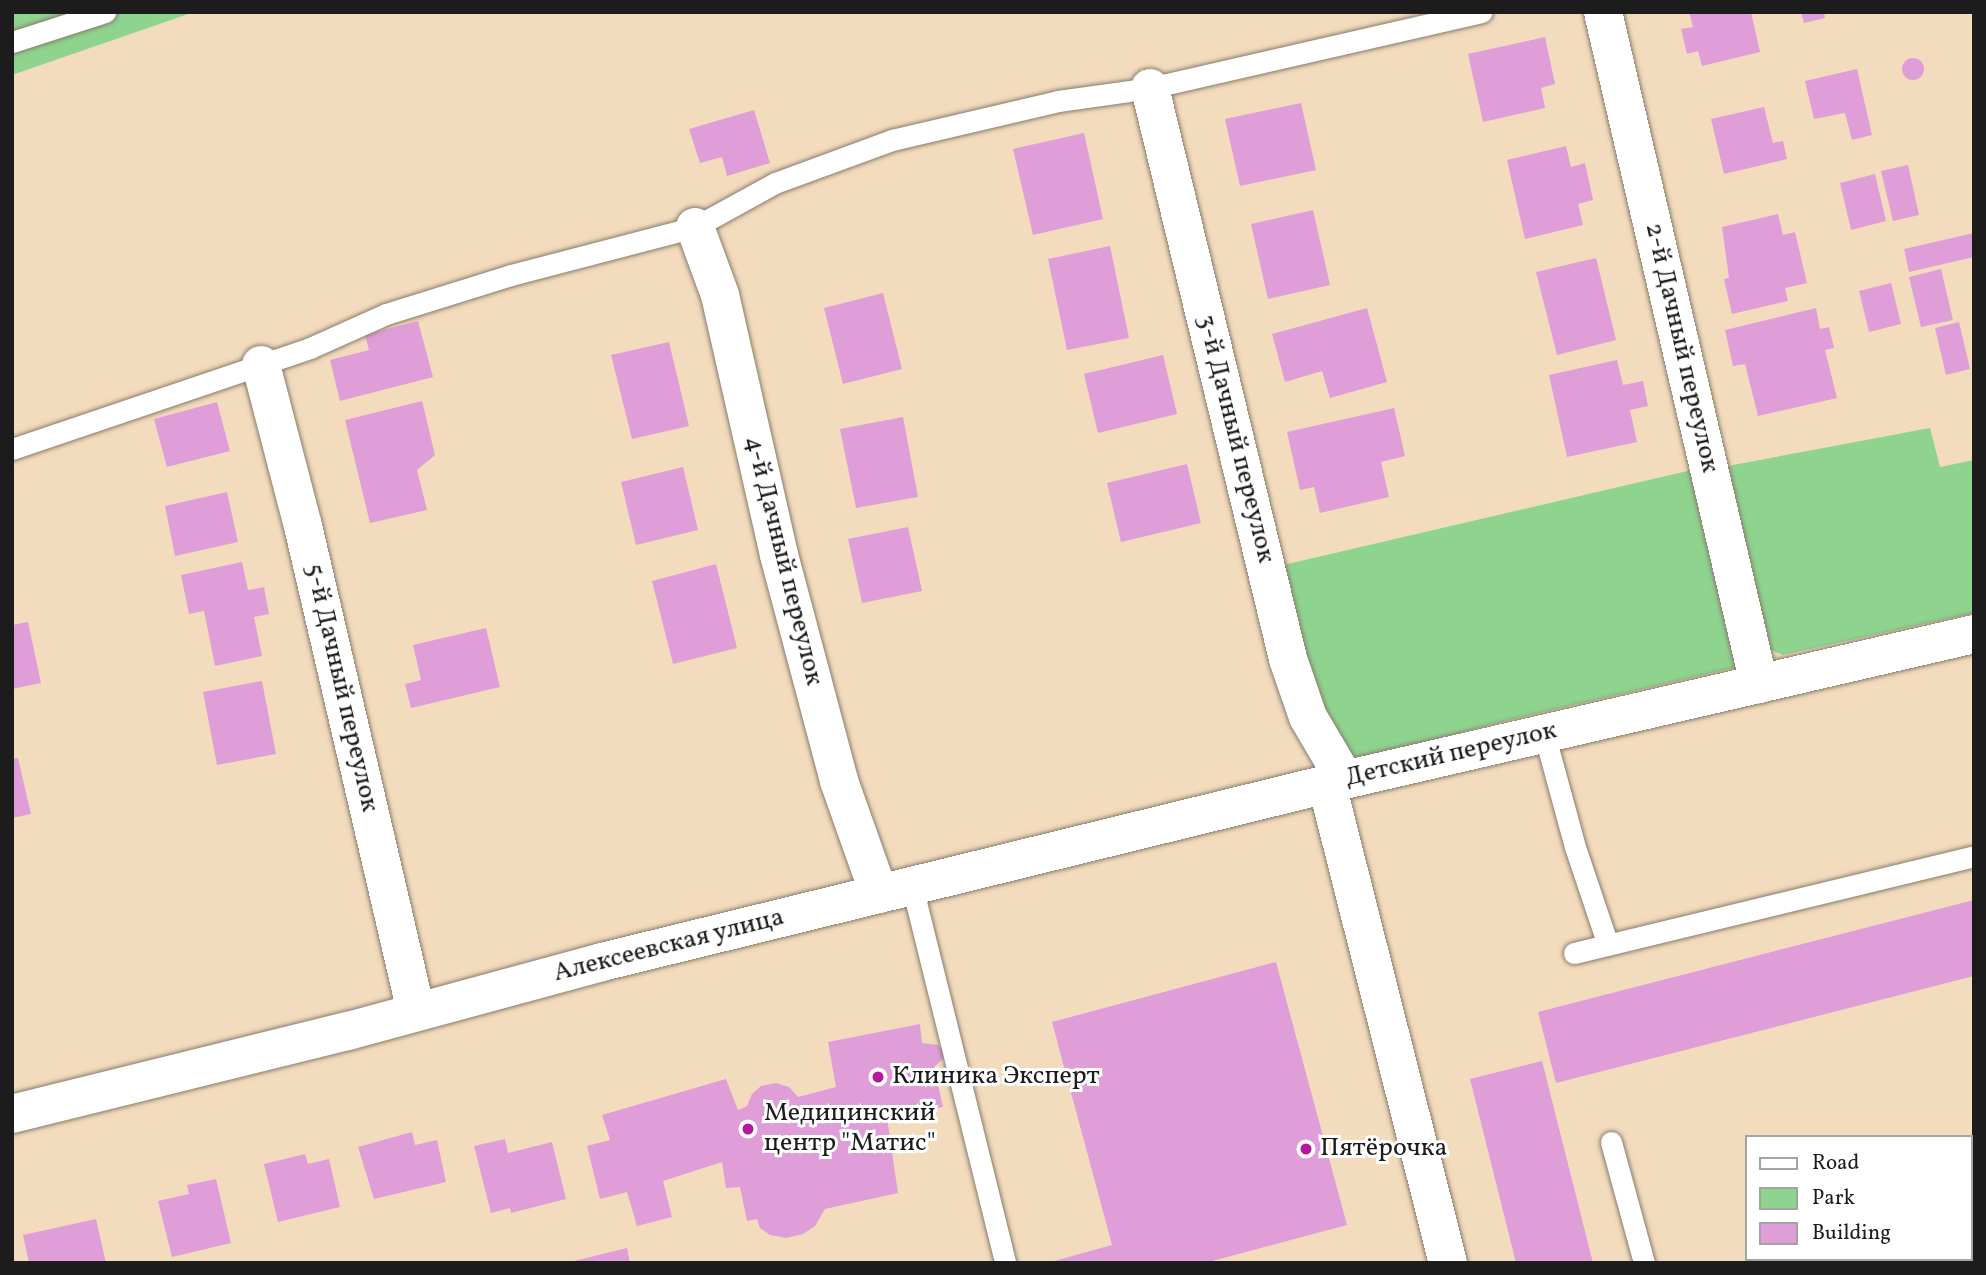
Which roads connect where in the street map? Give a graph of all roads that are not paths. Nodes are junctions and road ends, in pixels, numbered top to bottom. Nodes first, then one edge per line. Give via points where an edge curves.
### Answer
1 (105, 12) edge
2 (1481, 12) edge
3 (1603, 12) edge
4 (12, 43) edge
5 (1150, 88) junction
6 (695, 227) junction
7 (261, 365) junction
8 (12, 449) edge
9 (1974, 634) edge
10 (1759, 684) junction
11 (1544, 733) junction
12 (1336, 782) junction
13 (1974, 856) edge
14 (895, 890) junction
15 (1608, 945) junction
16 (1574, 953) dead end
17 (416, 1012) junction
18 (12, 1114) edge
19 (1611, 1142) dead end
20 (1005, 1263) edge
21 (1448, 1263) edge
22 (1644, 1263) edge

1 - 4 lane
2 - 5 lane
3 - 10 street, 2-й Дачный переулок
5 - 6 lane via 1058,101 892,139 775,183
5 - 12 street, 3-й Дачный переулок via 1288,659
6 - 7 lane via 511,275 386,314
6 - 14 street, 4-й Дачный переулок via 720,295 779,555 839,781
7 - 8 lane
7 - 17 street, 5-й Дачный переулок
9 - 10 street, Детский переулок
10 - 11 street, Детский переулок
11 - 12 street, Детский переулок
11 - 15 lane
12 - 14 street, Алексеевская улица
12 - 21 street, Детский переулок
13 - 15 lane
14 - 17 street, Алексеевская улица
14 - 20 lane
15 - 16 lane
17 - 18 street, Алексеевская улица
19 - 22 lane

